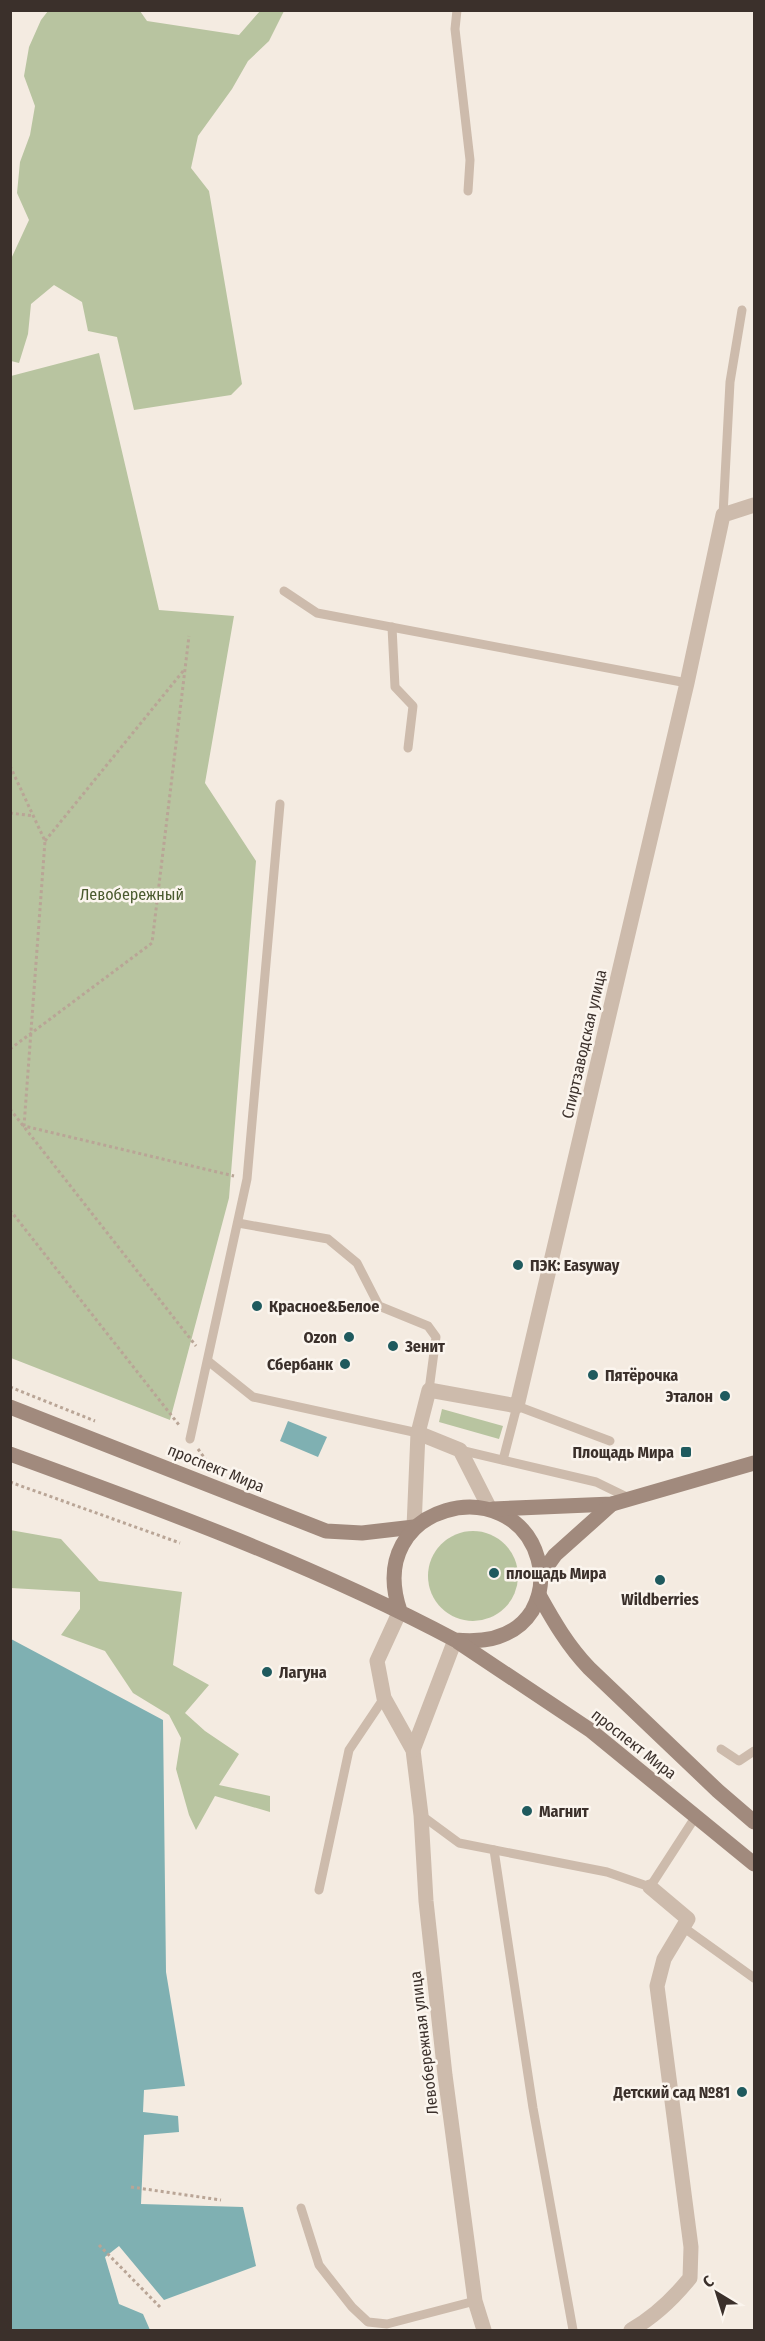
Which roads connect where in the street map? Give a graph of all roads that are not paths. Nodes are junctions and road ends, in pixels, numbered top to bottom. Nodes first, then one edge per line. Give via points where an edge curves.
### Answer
1 (457, 10) edge
2 (468, 191) dead end
3 (742, 310) dead end
4 (754, 505) edge
5 (723, 515) junction
6 (284, 591) dead end
7 (392, 627) junction
8 (687, 683) junction
9 (408, 748) dead end
10 (280, 804) dead end
11 (238, 1223) junction
12 (208, 1361) junction
13 (429, 1390) junction
14 (517, 1406) junction
15 (10, 1407) edge
16 (418, 1433) junction
17 (190, 1439) road end
18 (610, 1441) dead end
19 (460, 1450) junction
20 (10, 1454) edge
21 (503, 1460) junction
22 (754, 1463) edge
23 (631, 1499) junction
24 (612, 1504) junction
25 (490, 1509) junction
26 (414, 1527) junction
27 (542, 1573) junction
28 (539, 1595) junction
29 (400, 1611) junction
30 (456, 1640) junction
31 (384, 1698) junction
32 (721, 1749) dead end
33 (413, 1750) junction
34 (754, 1751) edge
35 (421, 1815) junction
36 (696, 1816) junction
37 (754, 1822) edge
38 (494, 1850) junction
39 (754, 1864) edge
40 (650, 1887) junction
41 (319, 1890) dead end
42 (683, 1927) junction
43 (754, 1978) edge
44 (302, 2208) dead end
45 (475, 2301) junction
46 (484, 2331) edge
47 (573, 2331) edge
48 (631, 2331) edge

1 - 2 lane via 455,29 470,160
3 - 5 lane via 730,382
4 - 5 street
5 - 8 street, Спиртзаводская улица
6 - 7 lane via 317,613
7 - 8 lane
7 - 9 lane via 395,687 413,706
8 - 14 street, Спиртзаводская улица
10 - 11 lane via 247,1179
11 - 12 lane
11 - 13 lane via 327,1239 357,1263 379,1306 428,1326 436,1337
12 - 16 lane via 253,1397
12 - 17 lane
13 - 14 street
13 - 16 street
14 - 18 lane
14 - 21 lane
15 - 26 main road, проспект Мира via 326,1531 362,1533
16 - 19 street
16 - 26 street
19 - 21 lane
19 - 25 street
20 - 29 main road via 149,1504
21 - 23 lane via 596,1482
22 - 23 main road
23 - 24 main road
24 - 25 main road
24 - 27 main road via 555,1555
25 - 26 main road via 450,1509
25 - 27 main road via 511,1520 525,1534 537,1552
26 - 29 main road via 394,1570
27 - 28 main road
28 - 30 main road via 530,1614 507,1634 487,1640
28 - 37 main road, проспект Мира via 573,1652
29 - 30 main road
29 - 31 street, Левобережная улица via 376,1661
30 - 33 street, Левобережная улица
30 - 36 main road, проспект Мира via 590,1730
31 - 33 street, Левобережная улица
31 - 41 lane via 349,1750
32 - 34 lane via 739,1761
33 - 35 street, Левобережная улица
35 - 38 lane via 459,1843
35 - 45 street, Левобережная улица via 445,2075
36 - 39 main road, проспект Мира
36 - 40 lane
38 - 40 lane via 607,1872
38 - 47 lane via 533,2108
40 - 42 street via 688,1918
42 - 43 lane
42 - 48 street via 664,1959 657,1986 691,2247 690,2278 671,2301
44 - 45 lane via 319,2265 369,2322 387,2324
45 - 46 street, Левобережная улица

